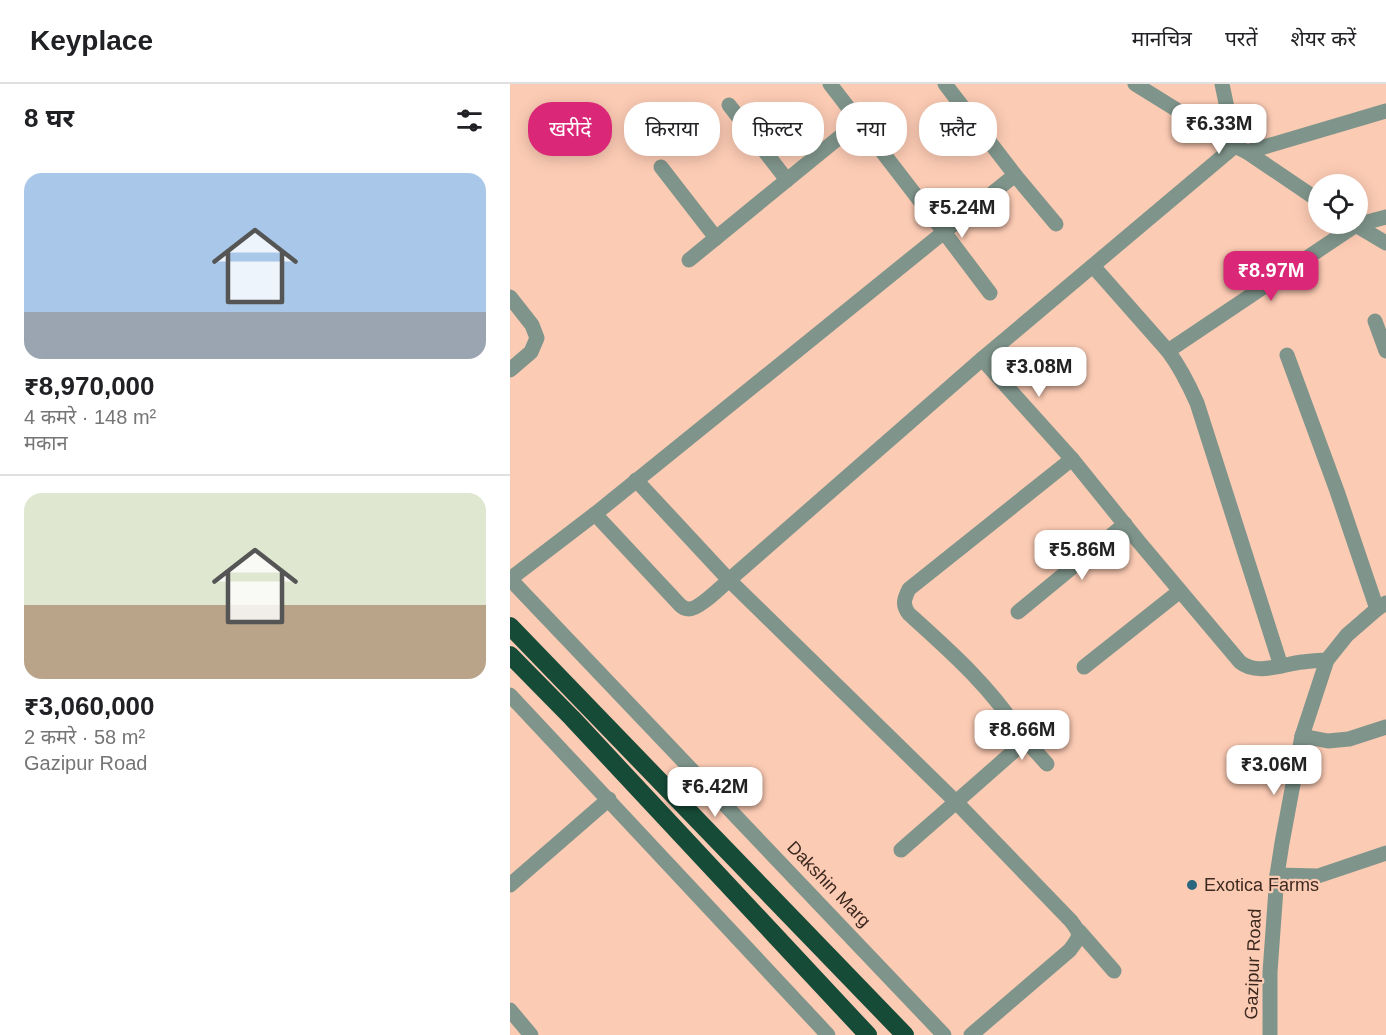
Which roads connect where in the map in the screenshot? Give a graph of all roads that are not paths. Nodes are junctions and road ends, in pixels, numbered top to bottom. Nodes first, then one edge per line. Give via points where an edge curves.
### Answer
1 (830, 84) edge
2 (945, 84) edge
3 (1135, 84) edge
4 (1222, 84) edge
5 (843, 102) edge
6 (729, 105) dead end
7 (1386, 111) edge
8 (836, 140) edge
9 (1241, 149) junction
10 (885, 156) edge
11 (660, 167) dead end
12 (1015, 175) junction
13 (787, 180) junction
14 (1308, 193) edge
15 (1386, 217) edge
16 (1368, 221) edge
17 (1056, 224) dead end
18 (944, 232) junction
19 (1368, 232) edge
20 (1340, 234) edge
21 (716, 238) junction
22 (1386, 243) edge
23 (689, 260) dead end
24 (1093, 266) junction
25 (990, 292) dead end
26 (510, 297) edge
27 (1375, 321) dead end
28 (1168, 351) junction
29 (1386, 351) edge
30 (1287, 354) dead end
31 (982, 359) junction
32 (510, 370) edge
33 (1072, 459) junction
34 (636, 480) junction
35 (595, 514) junction
36 (1125, 524) junction
37 (510, 579) edge
38 (729, 580) junction
39 (1180, 591) junction
40 (1381, 606) edge
41 (1018, 612) dead end
42 (510, 626) edge
43 (510, 655) edge
44 (1327, 660) junction
45 (1281, 666) junction
46 (1084, 667) dead end
47 (510, 695) edge
48 (1386, 727) edge
49 (1021, 735) junction
50 (1302, 736) junction
51 (1047, 764) dead end
52 (609, 799) junction
53 (956, 802) junction
54 (901, 850) dead end
55 (1386, 853) edge
56 (1277, 875) junction
57 (510, 885) edge
58 (1079, 931) junction
59 (1114, 971) dead end
60 (510, 1010) edge
61 (531, 1035) edge
62 (828, 1035) edge
63 (868, 1035) edge
64 (905, 1035) edge
65 (944, 1035) edge
66 (971, 1035) edge
67 (1270, 1035) edge

1 - 5 street
2 - 12 street
3 - 9 street
4 - 9 street
6 - 13 street
7 - 9 street
8 - 13 street
9 - 14 street
9 - 24 street
10 - 18 street
11 - 21 street
12 - 17 street
12 - 18 street
13 - 21 street
15 - 16 street
18 - 25 street
18 - 34 street
19 - 22 street
20 - 28 street
21 - 23 street
24 - 28 street
24 - 31 street
26 - 32 street via 537,338 531,352
27 - 29 street
28 - 45 street via 1197,403
30 - 40 street
31 - 33 street
31 - 38 street
33 - 36 street
33 - 49 street via 909,589 904,599 909,614 960,660
34 - 35 street
34 - 38 street
35 - 37 street
35 - 38 street via 686,609 699,605
36 - 39 street
36 - 41 street
37 - 65 street, Dakshin Marg
38 - 53 street
39 - 45 street via 1246,667
39 - 46 street
40 - 44 street, Gazipur Road via 1347,635
42 - 64 highway
43 - 63 highway
44 - 45 street
44 - 50 street, Gazipur Road
47 - 52 street
48 - 50 street via 1349,739 1328,741
49 - 51 street
49 - 53 street via 1014,751
50 - 56 street, Gazipur Road
52 - 57 street
52 - 62 street
53 - 54 street
53 - 58 street
55 - 56 street via 1318,876
56 - 67 street, Gazipur Road
58 - 59 street
58 - 66 street via 1070,950
60 - 61 street

